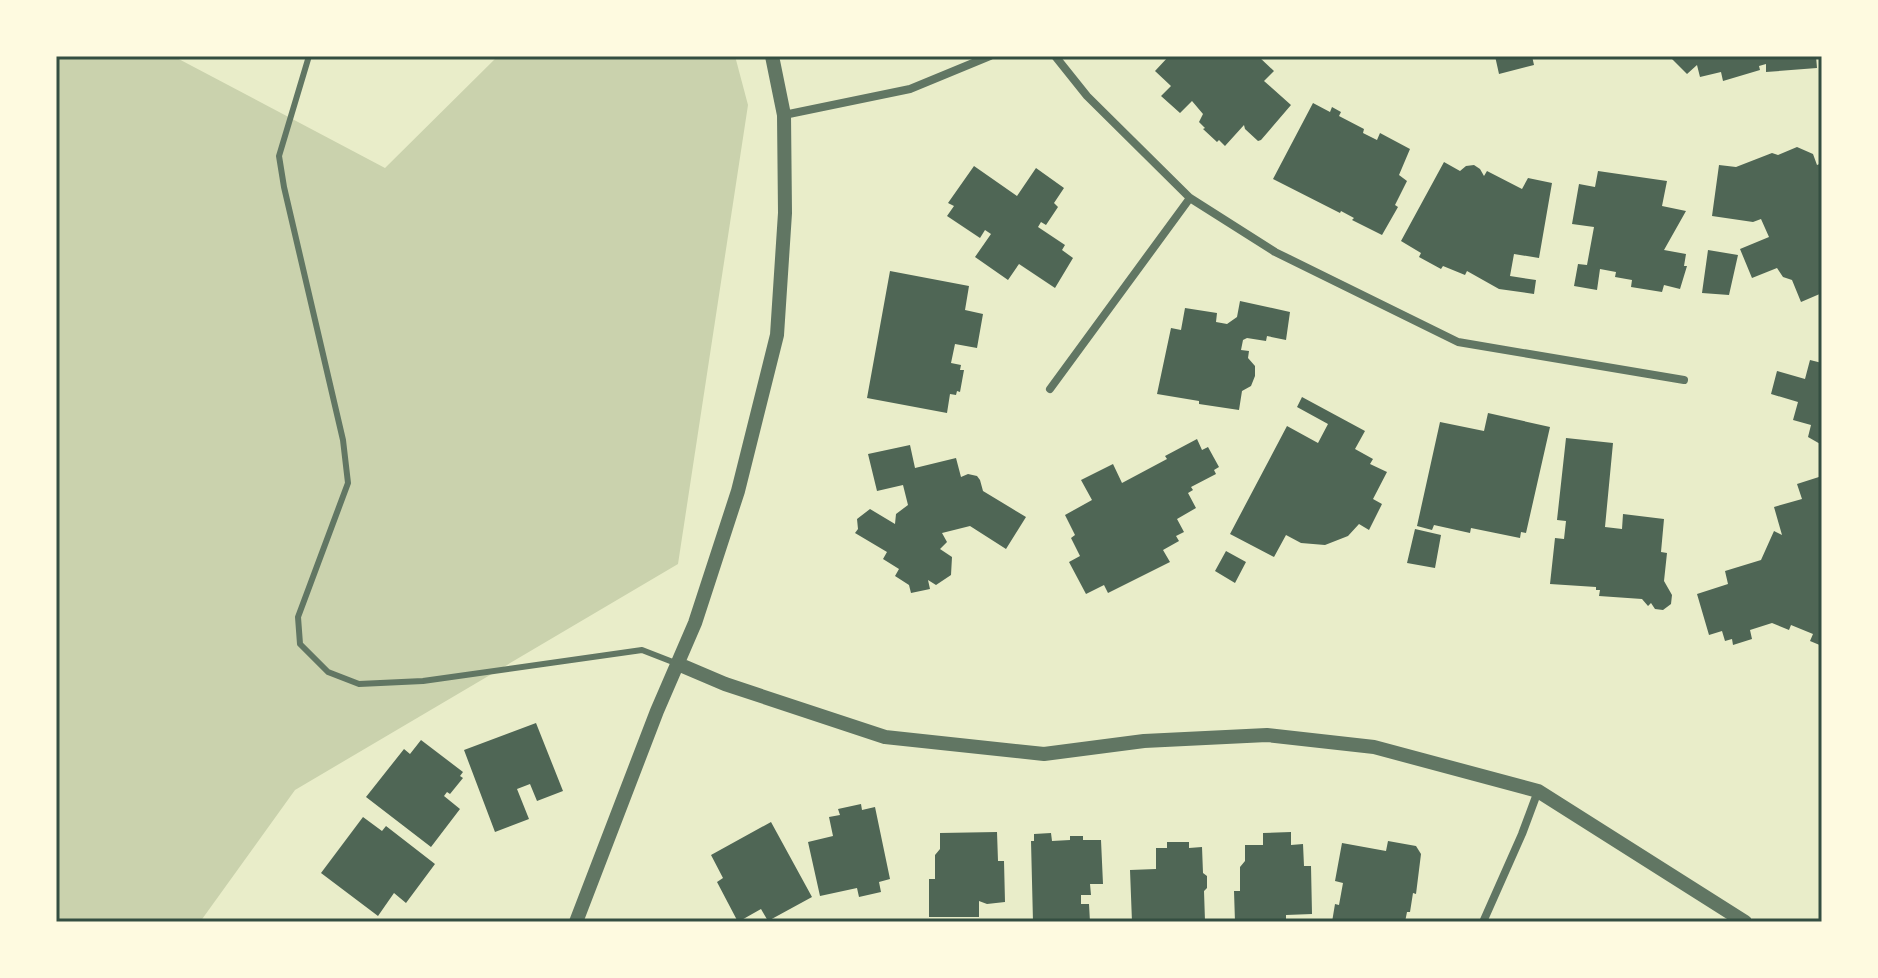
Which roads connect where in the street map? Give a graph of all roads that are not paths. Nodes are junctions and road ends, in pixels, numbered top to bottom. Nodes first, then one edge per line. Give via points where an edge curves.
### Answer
1 (309, 56) edge
2 (772, 56) edge
3 (990, 56) edge
4 (1055, 56) edge
5 (784, 115) junction
6 (1190, 198) junction
7 (1684, 380) dead end
8 (1050, 389) dead end
9 (678, 664) junction
10 (1538, 791) junction
11 (576, 922) edge
12 (1483, 922) edge
13 (1745, 922) edge

1 - 9 lane via 279,156 348,483 298,617 300,644 328,672 359,684 423,681 642,650
2 - 5 street
3 - 5 street via 910,89
4 - 6 street via 1087,96
5 - 9 street via 785,213 777,335 738,491
6 - 7 street via 1275,252 1458,342
6 - 8 street
9 - 10 street via 885,737 1044,754 1144,741 1267,735 1374,747
9 - 11 street
10 - 12 street
10 - 13 street

